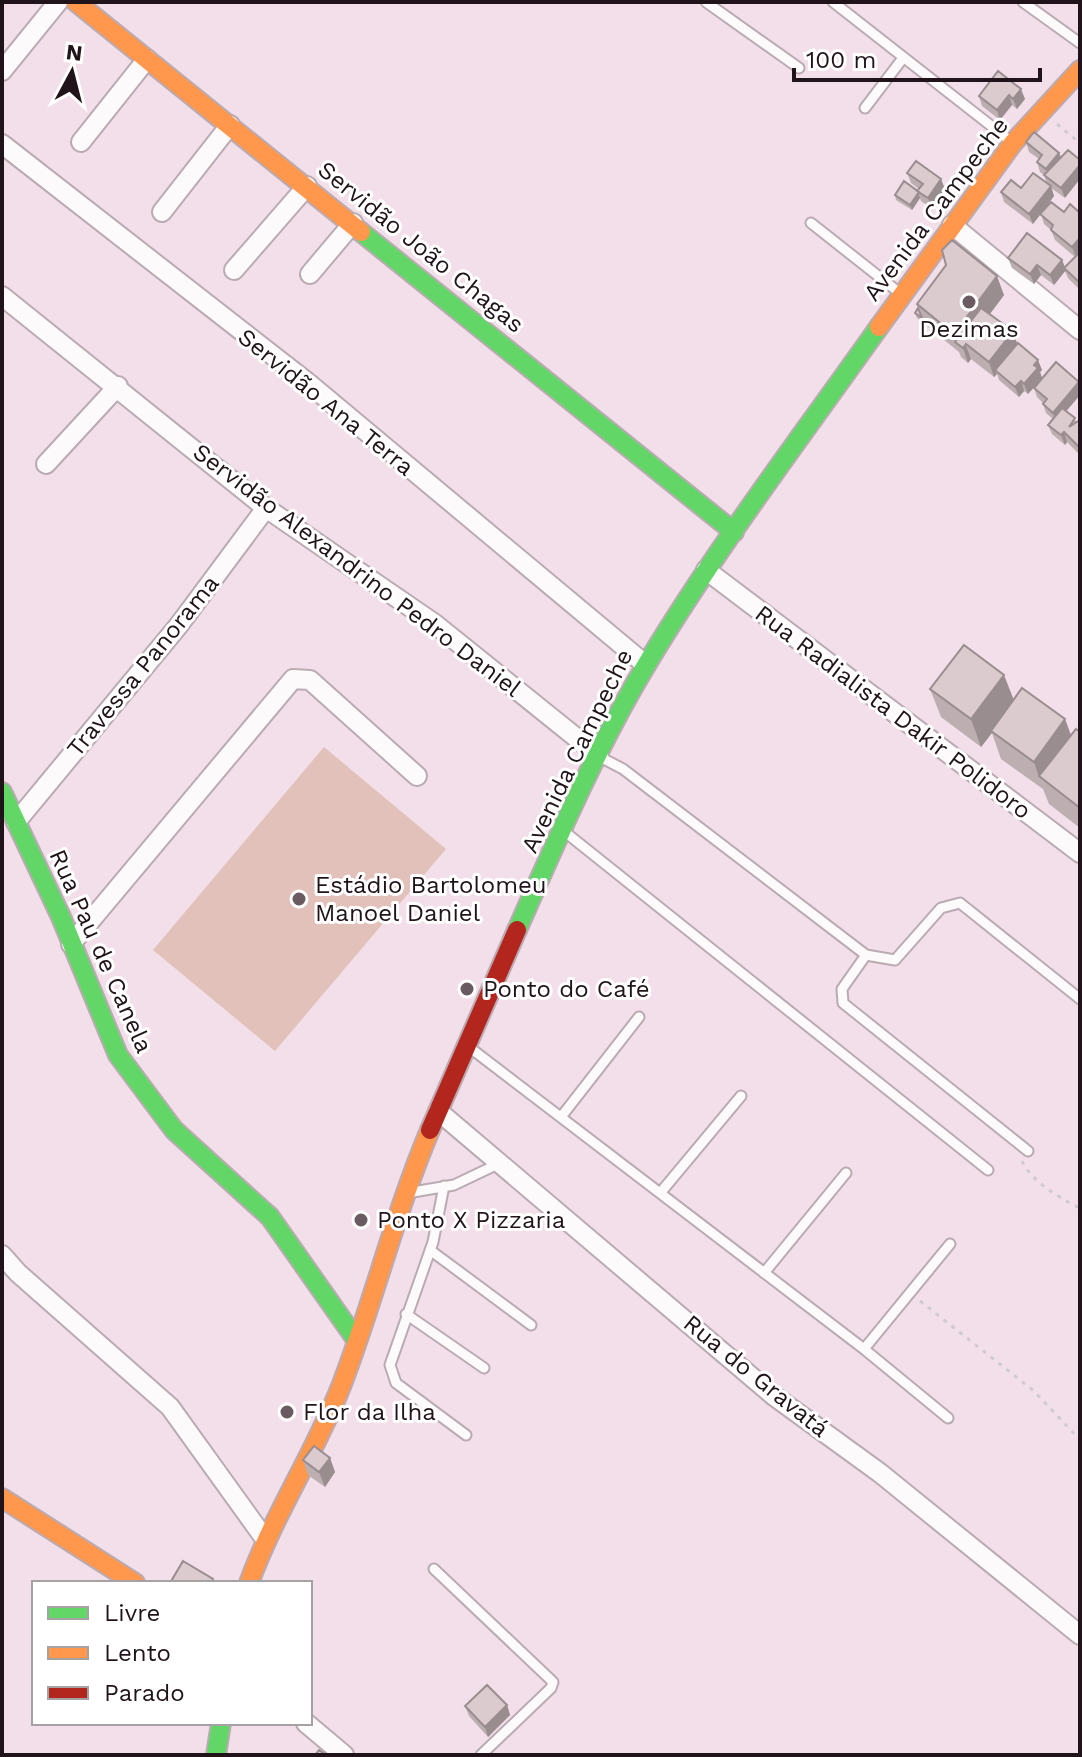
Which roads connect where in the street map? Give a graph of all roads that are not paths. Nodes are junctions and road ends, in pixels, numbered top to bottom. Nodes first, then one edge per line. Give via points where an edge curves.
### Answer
1 (58, 2) edge
2 (76, 2) edge
3 (706, 2) edge
4 (833, 2) edge
5 (1023, 2) edge
6 (1080, 43) edge
7 (903, 58) junction
8 (147, 59) junction
9 (799, 68) dead end
10 (1080, 70) edge
11 (2, 71) edge
12 (865, 108) dead end
13 (230, 125) junction
14 (81, 142) dead end
15 (1013, 143) junction
16 (2, 144) edge
17 (307, 186) junction
18 (162, 212) dead end
19 (353, 223) junction
20 (811, 223) dead end
21 (952, 225) junction
22 (234, 270) dead end
23 (310, 274) dead end
24 (901, 294) junction
25 (2, 296) edge
26 (1080, 330) edge
27 (118, 386) junction
28 (46, 464) dead end
29 (266, 508) junction
30 (734, 532) junction
31 (706, 570) junction
32 (646, 665) junction
33 (599, 756) junction
34 (417, 776) dead end
35 (2, 792) edge
36 (16, 822) junction
37 (562, 830) junction
38 (1080, 853) edge
39 (71, 944) junction
40 (866, 955) junction
41 (1080, 999) edge
42 (639, 1017) dead end
43 (467, 1045) junction
44 (741, 1096) dead end
45 (438, 1111) junction
46 (561, 1117) junction
47 (1026, 1149) road end
48 (498, 1164) junction
49 (988, 1170) dead end
50 (846, 1173) dead end
51 (444, 1186) junction
52 (661, 1192) junction
53 (403, 1194) junction
54 (950, 1244) dead end
55 (430, 1250) junction
56 (2, 1255) edge
57 (764, 1273) junction
58 (406, 1314) junction
59 (531, 1325) dead end
60 (355, 1338) junction
61 (864, 1349) junction
62 (484, 1368) dead end
63 (948, 1418) dead end
64 (466, 1435) dead end
65 (2, 1498) edge
66 (265, 1539) junction
67 (434, 1569) dead end
68 (132, 1581) edge
69 (250, 1581) edge
70 (1080, 1635) edge
71 (221, 1725) edge
72 (308, 1725) edge
73 (216, 1755) edge
74 (344, 1755) edge
75 (481, 1755) edge

1 - 11 street
2 - 8 main road, Servidão João Chagas
3 - 9 lane
4 - 7 lane
5 - 6 lane
7 - 12 lane
7 - 15 lane
8 - 13 main road, Servidão João Chagas
8 - 14 street
10 - 15 main road, Avenida Campeche
13 - 17 main road, Servidão João Chagas
13 - 18 street
15 - 21 main road, Avenida Campeche
16 - 32 street, Servidão Ana Terra via 307,382
17 - 19 main road, Servidão João Chagas
17 - 22 street
19 - 23 street
19 - 30 main road, Servidão João Chagas
20 - 24 lane
21 - 24 main road, Avenida Campeche
21 - 26 street
24 - 30 main road, Avenida Campeche
25 - 27 street, Servidão Alexandrino Pedro Daniel
27 - 28 street
27 - 29 street, Servidão Alexandrino Pedro Daniel
29 - 33 street, Servidão Alexandrino Pedro Daniel via 435,624
29 - 36 street, Travessa Panorama via 179,625
30 - 31 main road, Avenida Campeche
31 - 32 main road, Avenida Campeche
31 - 38 street, Rua Radialista Dakir Polidoro
32 - 33 main road, Avenida Campeche
33 - 37 main road, Avenida Campeche
33 - 40 lane
34 - 39 street via 310,680 293,679
35 - 36 main road, Rua Pau de Canela
36 - 39 main road, Rua Pau de Canela
37 - 43 main road, Avenida Campeche
37 - 49 lane
39 - 60 main road, Rua Pau de Canela via 106,1033 132,1077 174,1130 270,1217
40 - 41 lane via 895,960 941,908 960,903
40 - 47 lane via 842,989 843,1003
42 - 46 lane
43 - 45 main road, Avenida Campeche
43 - 46 lane
44 - 52 lane
45 - 48 street, Rua do Gravatá
45 - 53 main road, Avenida Campeche
46 - 52 lane
48 - 51 lane
48 - 70 street, Rua do Gravatá via 774,1396 880,1473
50 - 57 lane
51 - 53 lane
51 - 55 lane
52 - 57 lane
53 - 60 main road, Avenida Campeche
54 - 61 lane
55 - 58 lane
55 - 59 lane
56 - 66 street via 170,1407
57 - 61 lane
58 - 62 lane
58 - 64 lane via 390,1365 396,1383
60 - 66 main road, Avenida Campeche via 317,1441
61 - 63 lane
65 - 68 main road
66 - 69 main road, Avenida Campeche
67 - 75 lane via 553,1682
71 - 73 main road
72 - 74 street

